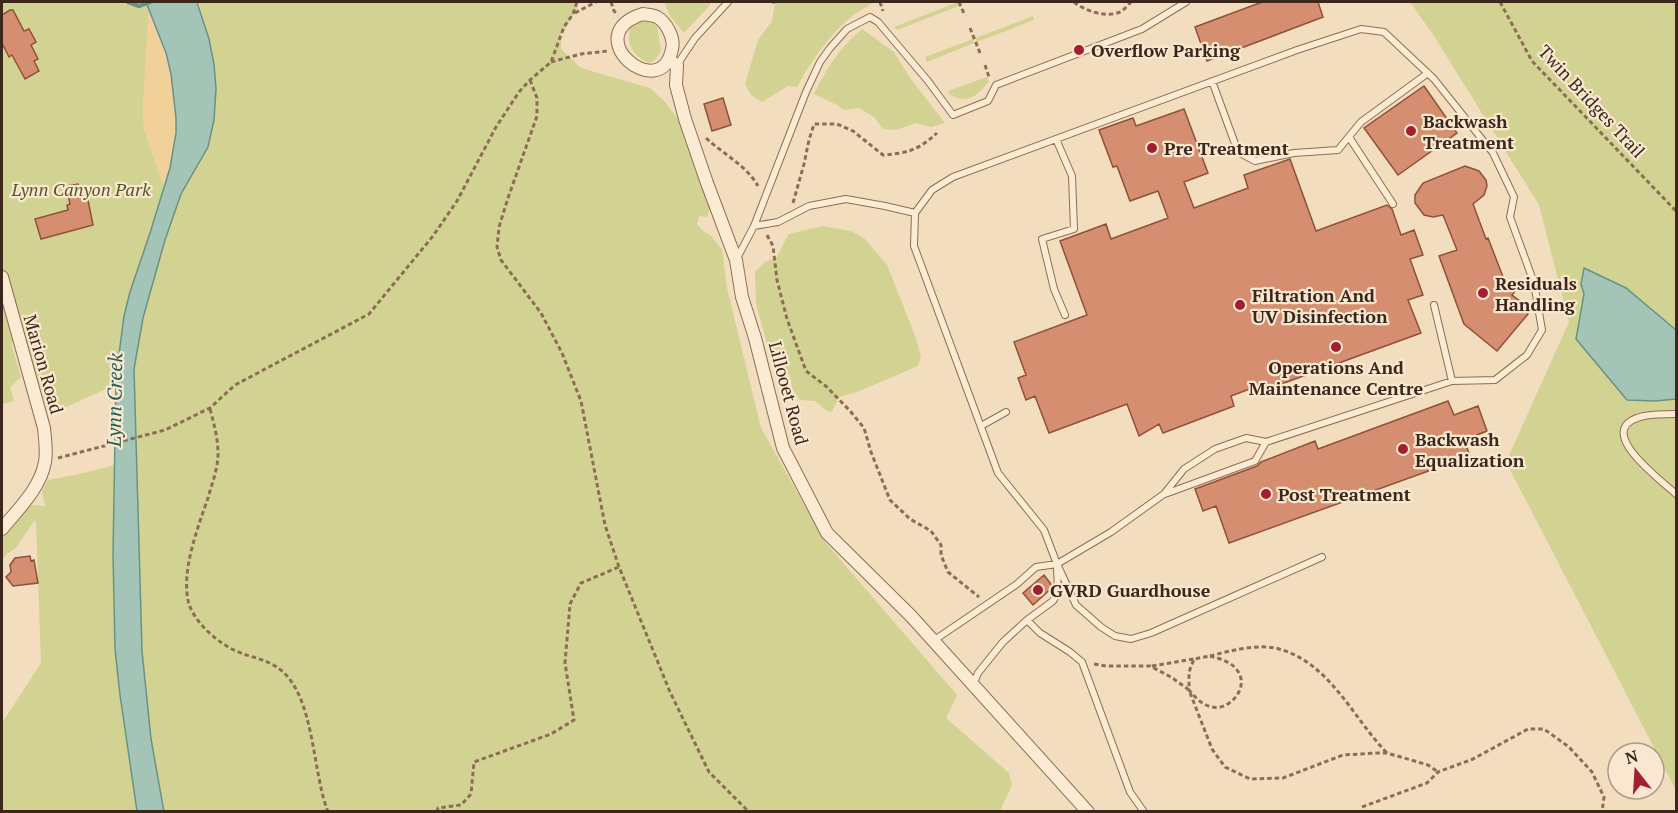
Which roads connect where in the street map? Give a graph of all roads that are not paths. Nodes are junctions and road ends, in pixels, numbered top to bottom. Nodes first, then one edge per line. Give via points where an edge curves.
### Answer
1 (728, 2) edge
2 (1186, 2) edge
3 (672, 63) junction
4 (1428, 73) junction
5 (1212, 81) junction
6 (1349, 137) junction
7 (1056, 139) junction
8 (1393, 204) dead end
9 (915, 213) junction
10 (754, 226) junction
11 (736, 260) junction
12 (2, 277) edge
13 (1434, 305) dead end
14 (1065, 315) dead end
15 (1452, 381) junction
16 (1006, 412) dead end
17 (1677, 414) edge
18 (981, 426) junction
19 (1266, 442) junction
20 (1164, 494) junction
21 (1677, 494) edge
22 (2, 529) edge
23 (1322, 557) dead end
24 (1056, 564) junction
25 (1027, 620) junction
26 (933, 641) junction
27 (973, 686) junction
28 (1088, 812) edge
29 (1144, 812) edge

1 - 3 lane
2 - 10 lane via 1142,29 996,85 988,101 953,116 901,48 870,17 847,29 820,62
3 - 3 street via 673,40 663,22 643,14 623,25 618,43 627,60 649,71
3 - 11 street, Lillooet Road via 685,119
4 - 5 lane via 1384,32 1361,29
4 - 6 lane via 1361,122
4 - 15 lane via 1493,153 1514,197 1510,217 1534,283 1542,330 1527,356 1495,380
5 - 6 lane via 1238,152 1255,161 1338,150
5 - 7 lane
6 - 8 lane
7 - 9 lane via 953,177 932,190
7 - 14 lane via 1072,176 1074,229 1042,240
9 - 10 lane via 846,199 809,206 778,222
9 - 18 lane via 914,246
10 - 11 lane
11 - 26 street, Lillooet Road via 742,297 783,448 827,533
12 - 22 street, Marion Road via 44,428 45,462 29,497
13 - 15 lane
15 - 19 lane
16 - 18 lane
17 - 21 lane via 1644,416 1623,430 1629,450
18 - 24 lane via 998,473 1044,530
19 - 20 lane via 1255,461
19 - 20 lane via 1246,438 1215,449 1184,469
20 - 24 lane via 1111,532
23 - 24 lane via 1131,639 1115,636 1076,605
24 - 25 lane via 1058,592 1053,601
24 - 26 lane via 1036,567
25 - 27 lane via 992,654
25 - 29 lane via 1082,662 1130,792
26 - 27 street, Lillooet Road
27 - 28 street, Lillooet Road

